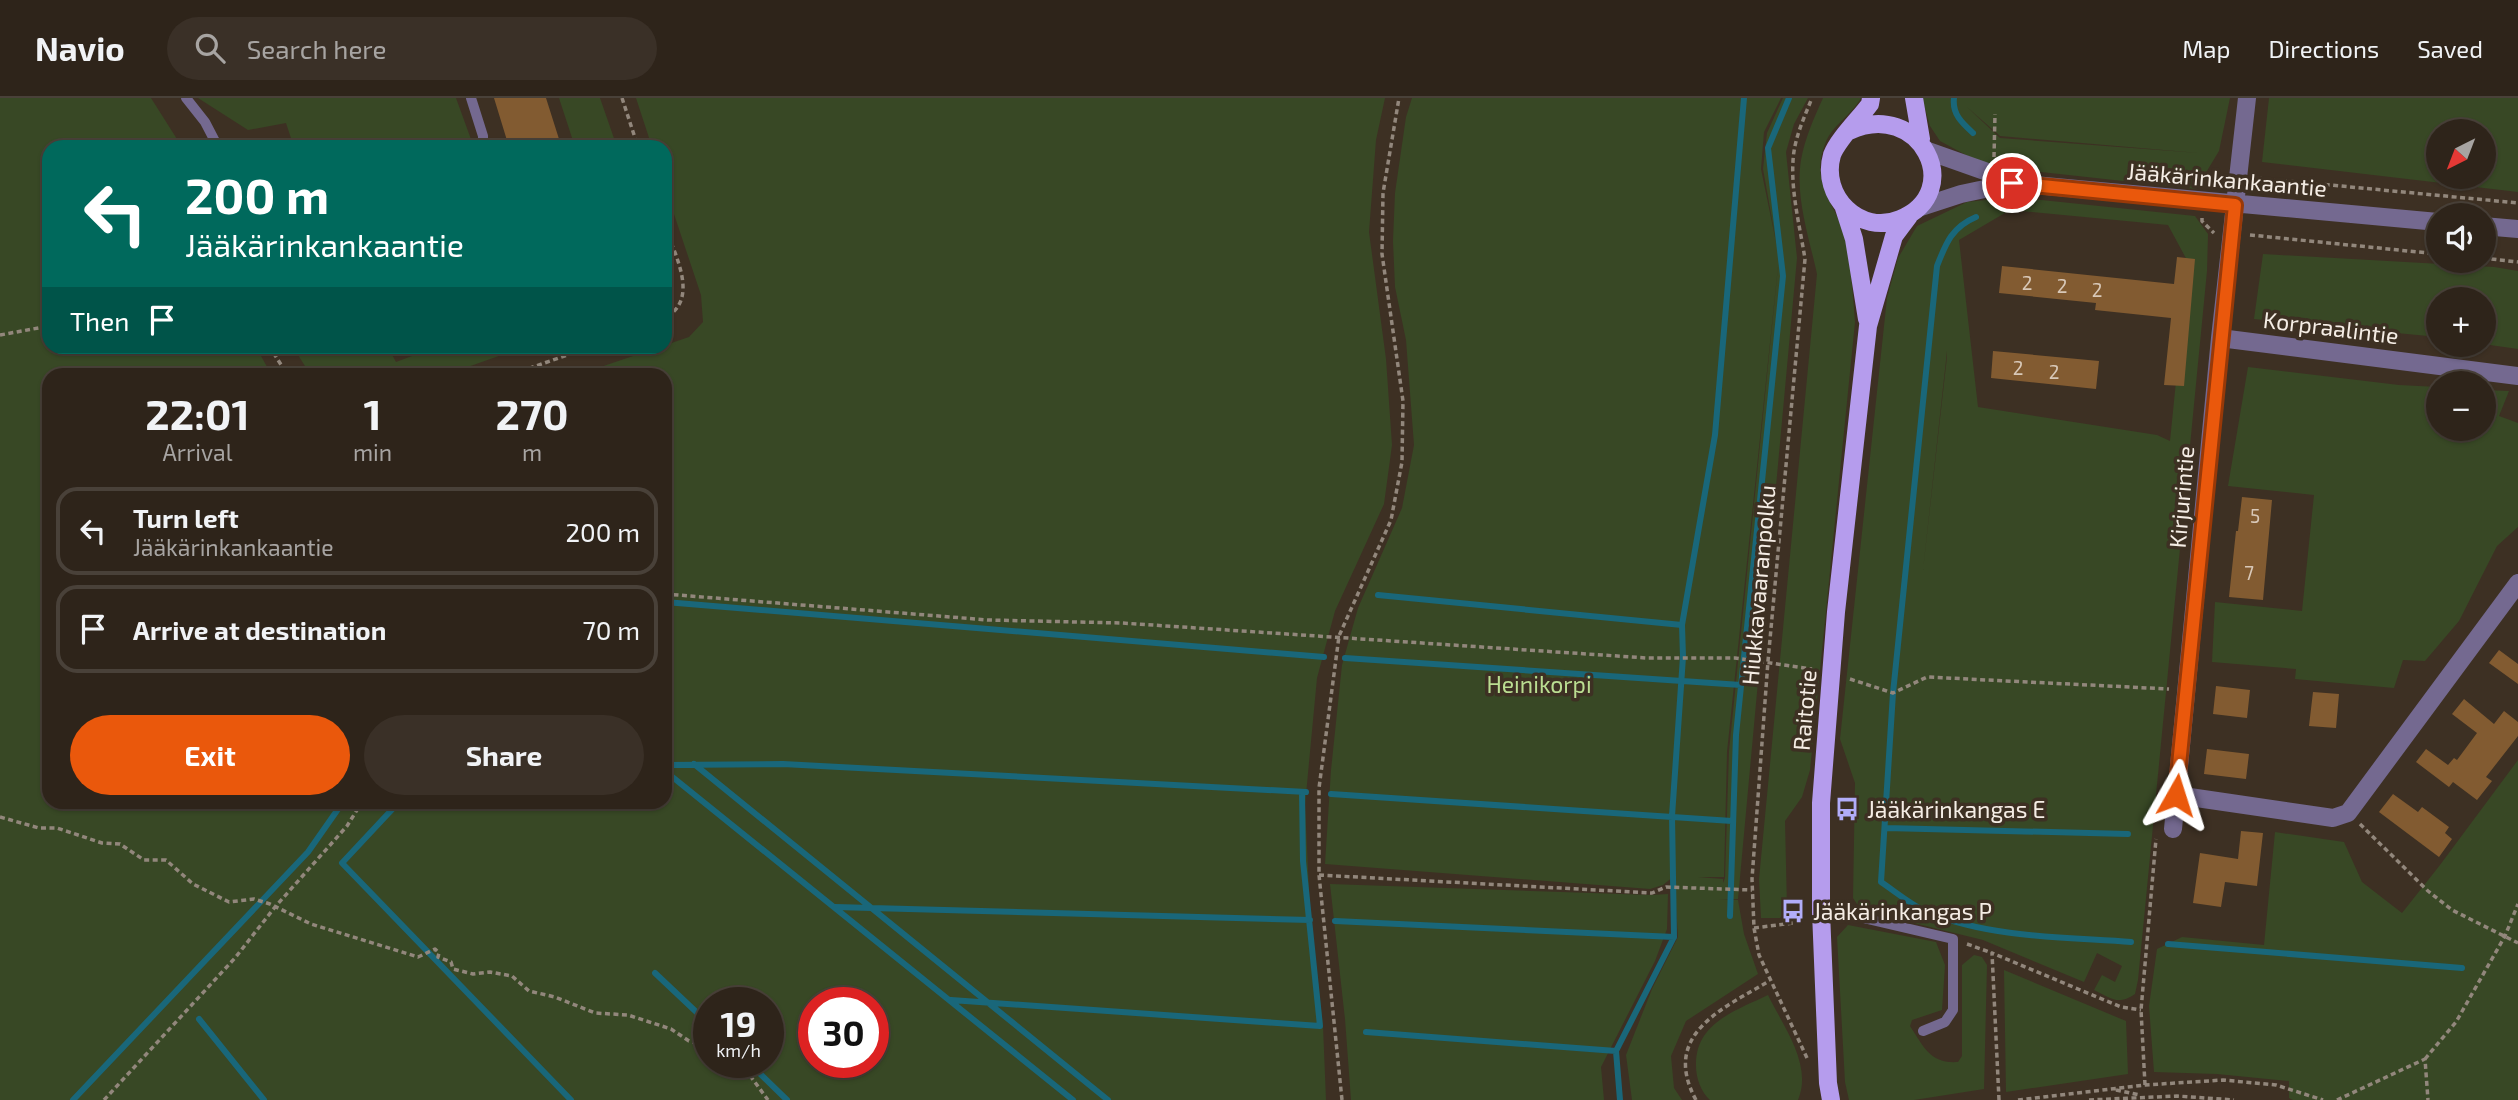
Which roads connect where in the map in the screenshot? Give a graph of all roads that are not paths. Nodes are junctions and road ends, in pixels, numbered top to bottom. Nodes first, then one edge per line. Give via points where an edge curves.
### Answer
1 (186, 98) edge
2 (471, 98) edge
3 (1871, 98) edge
4 (1914, 98) edge
5 (2248, 98) edge
6 (1849, 131) junction
7 (214, 140) edge
8 (484, 140) edge
9 (1925, 145) junction
10 (2012, 183) junction
11 (2235, 205) junction
12 (1844, 208) junction
13 (1913, 212) junction
14 (2426, 221) edge
15 (2496, 227) edge
16 (2518, 229) edge
17 (1868, 326) junction
18 (2220, 338) junction
19 (2518, 376) edge
20 (2518, 583) edge
21 (2176, 795) junction
22 (2173, 829) dead end
23 (1821, 912) junction
24 (1923, 1031) dead end
25 (1829, 1091) edge

1 - 7 lane
2 - 8 lane
3 - 6 main road, Raitotie
4 - 9 main road, Raitotie
5 - 11 street, Kirjurintie
6 - 9 main road via 1861,124 1887,121 1900,124
6 - 12 main road, Raitotie via 1833,153 1830,166 1832,188
9 - 10 street, Jääkärinkankaantie
9 - 13 main road, Raitotie via 1932,177 1925,199
10 - 11 street, Jääkärinkankaantie
10 - 13 street, Jääkärinkankaantie via 1961,194
11 - 14 street, Jääkärinkankaantie
11 - 18 street, Kirjurintie
12 - 13 main road via 1875,223 1898,220
12 - 17 main road, Raitotie via 1854,239
13 - 17 main road, Raitotie via 1894,236
15 - 16 street
17 - 23 main road, Raitotie via 1821,803
18 - 19 street, Korpraalintie
18 - 21 street, Kirjurintie
20 - 21 street via 2348,813 2333,818
21 - 22 street, Kirjurintie
23 - 24 lane via 1953,939 1953,1010 1945,1023
23 - 25 main road, Raitotie

